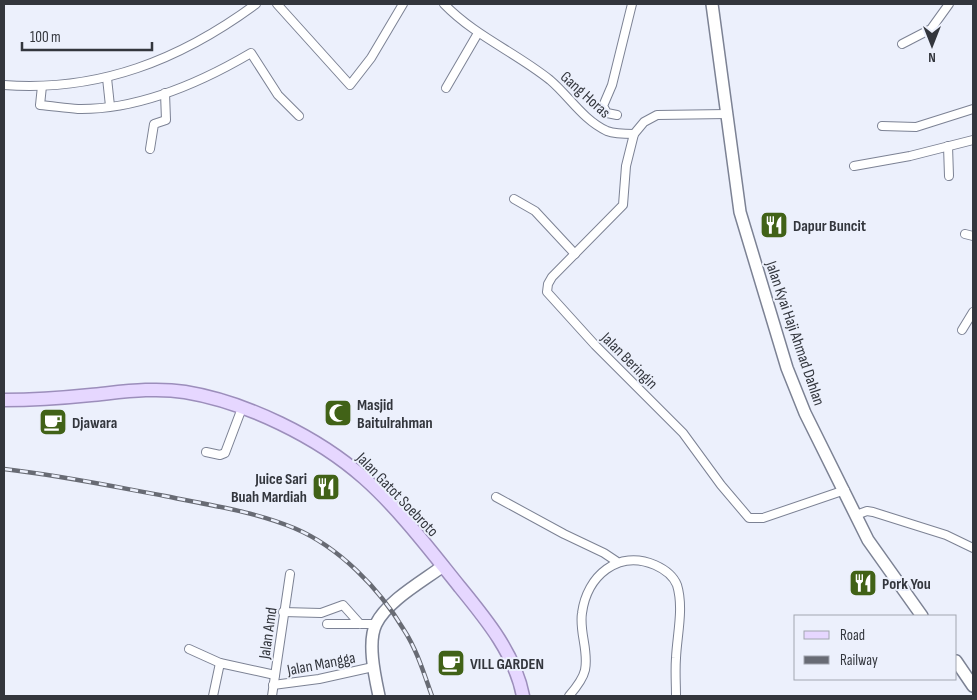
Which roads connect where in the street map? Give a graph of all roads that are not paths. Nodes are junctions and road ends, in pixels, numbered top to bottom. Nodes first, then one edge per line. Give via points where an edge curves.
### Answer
1 (256, 4) edge
2 (277, 4) edge
3 (403, 4) edge
4 (444, 4) edge
5 (632, 4) edge
6 (712, 4) edge
7 (949, 4) edge
8 (478, 33) junction
9 (902, 44) dead end
10 (107, 78) junction
11 (4, 85) edge
12 (42, 86) junction
13 (446, 88) dead end
14 (166, 93) junction
15 (110, 106) junction
16 (973, 109) edge
17 (727, 114) junction
18 (617, 115) dead end
19 (299, 116) dead end
20 (882, 126) dead end
21 (634, 134) junction
22 (973, 140) edge
23 (948, 146) junction
24 (150, 149) dead end
25 (854, 166) dead end
26 (949, 176) dead end
27 (514, 200) dead end
28 (965, 234) dead end
29 (973, 236) edge
30 (575, 254) junction
31 (973, 312) edge
32 (962, 330) dead end
33 (4, 400) edge
34 (242, 408) junction
35 (206, 452) dead end
36 (844, 490) junction
37 (496, 497) dead end
38 (856, 515) junction
39 (973, 548) edge
40 (616, 562) junction
41 (443, 566) junction
42 (290, 574) dead end
43 (284, 612) junction
44 (921, 615) edge
45 (327, 624) dead end
46 (360, 624) junction
47 (376, 624) junction
48 (189, 649) dead end
49 (957, 662) edge
50 (220, 663) junction
51 (373, 667) junction
52 (275, 675) junction
53 (273, 685) junction
54 (973, 686) edge
55 (213, 696) edge
56 (272, 696) edge
57 (379, 696) edge
58 (523, 696) edge
59 (569, 696) edge
60 (676, 696) edge

1 - 10 street via 216,30 145,67
2 - 3 street via 350,86
4 - 8 street, Gang Horas
5 - 18 street via 612,85 603,106 607,113
6 - 17 main road, Jalan Kyai Haji Ahmad Dahlan
7 - 9 street via 931,29
8 - 13 street
8 - 21 street, Gang Horas via 549,79 598,126 616,133
10 - 12 street
10 - 15 street
11 - 12 street
12 - 15 street via 40,105 79,109
14 - 15 street
14 - 19 street via 220,71 251,53 278,95
14 - 24 street via 166,120 154,124
16 - 20 street via 916,127
17 - 21 street via 653,116
17 - 36 main road, Jalan Kyai Haji Ahmad Dahlan via 736,190 750,249 795,388
21 - 30 street, Jalan Beringin via 626,166 622,205
22 - 23 street
23 - 25 street
23 - 26 street
27 - 30 street via 535,211
28 - 29 street
30 - 36 street, Jalan Beringin via 548,284 551,298 683,433 749,518 763,518
31 - 32 street
33 - 34 main road, Jalan Gatot Soebroto via 155,390 206,396
34 - 35 street via 225,453
34 - 41 main road, Jalan Gatot Soebroto via 322,446 345,462 366,479
36 - 38 main road, Jalan Kyai Haji Ahmad Dahlan
37 - 40 street via 604,552
38 - 39 street via 873,512 946,535
38 - 44 main road, Jalan Kyai Haji Ahmad Dahlan via 878,558
40 - 59 street via 602,571 584,603 585,668 583,677
40 - 60 street via 650,563 672,576 676,585 679,622
41 - 47 main road via 389,607
41 - 58 main road, Jalan Gatot Soebroto via 502,644 519,676
42 - 43 street, Jalan Amd
43 - 46 street via 321,613 343,605
43 - 52 street, Jalan Amd
45 - 46 street
46 - 47 street
47 - 51 main road
48 - 50 street
49 - 54 main road
50 - 52 street
50 - 55 street
51 - 53 street, Jalan Mangga
51 - 57 main road
52 - 53 street, Jalan Amd
53 - 56 street, Jalan Amd

